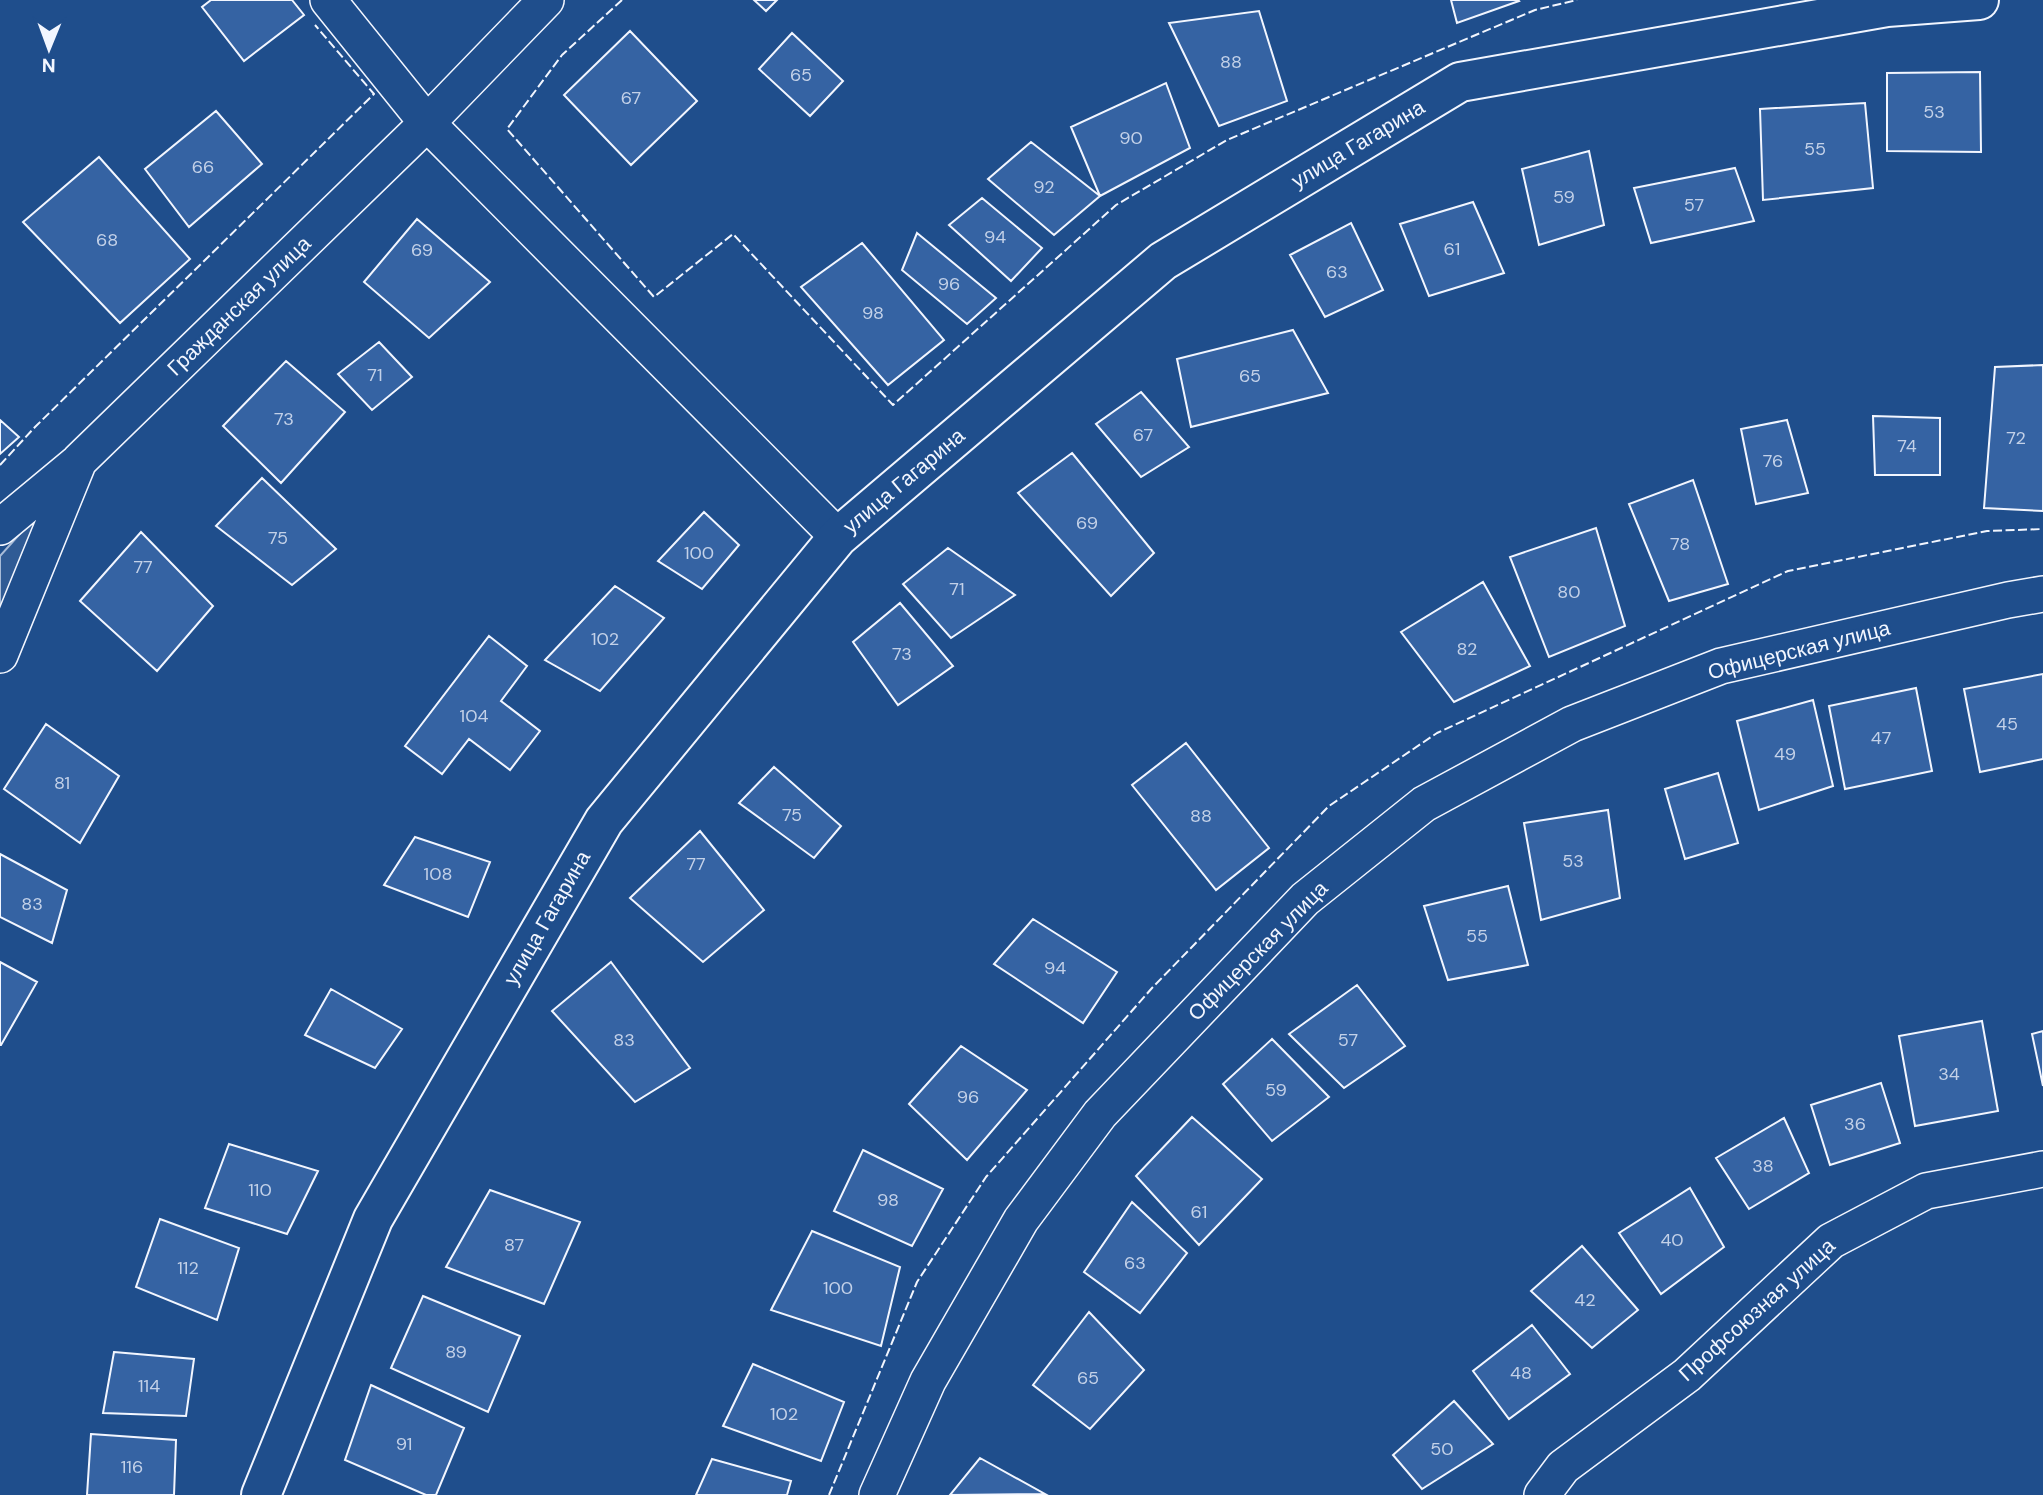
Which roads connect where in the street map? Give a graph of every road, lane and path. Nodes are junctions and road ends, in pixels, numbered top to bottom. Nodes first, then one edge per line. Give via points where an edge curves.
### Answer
1 (328, 0) edge
2 (546, 0) edge
3 (1979, 0) edge
4 (427, 123) junction
5 (79, 461) junction
6 (0, 527) edge
7 (838, 537) junction
8 (2043, 594) edge
9 (0, 656) edge
10 (2043, 1169) edge
11 (261, 1495) edge
12 (877, 1495) edge
13 (1542, 1495) edge

1 - 4 street
2 - 4 street, Гражданская улица
3 - 7 main road, улица Гагарина via 1887,7 1460,82 1163,261
4 - 5 street, Гражданская улица
4 - 7 street
5 - 6 street
5 - 9 street, Гражданская улица
7 - 11 main road, улица Гагарина via 604,821 373,1219
8 - 12 street, Офицерская улица via 1721,666 1572,724 1424,804 1305,899 1100,1114 1021,1220 928,1381
10 - 13 street, Профсоюзная улица via 1926,1191 1831,1241 1687,1375 1563,1467

